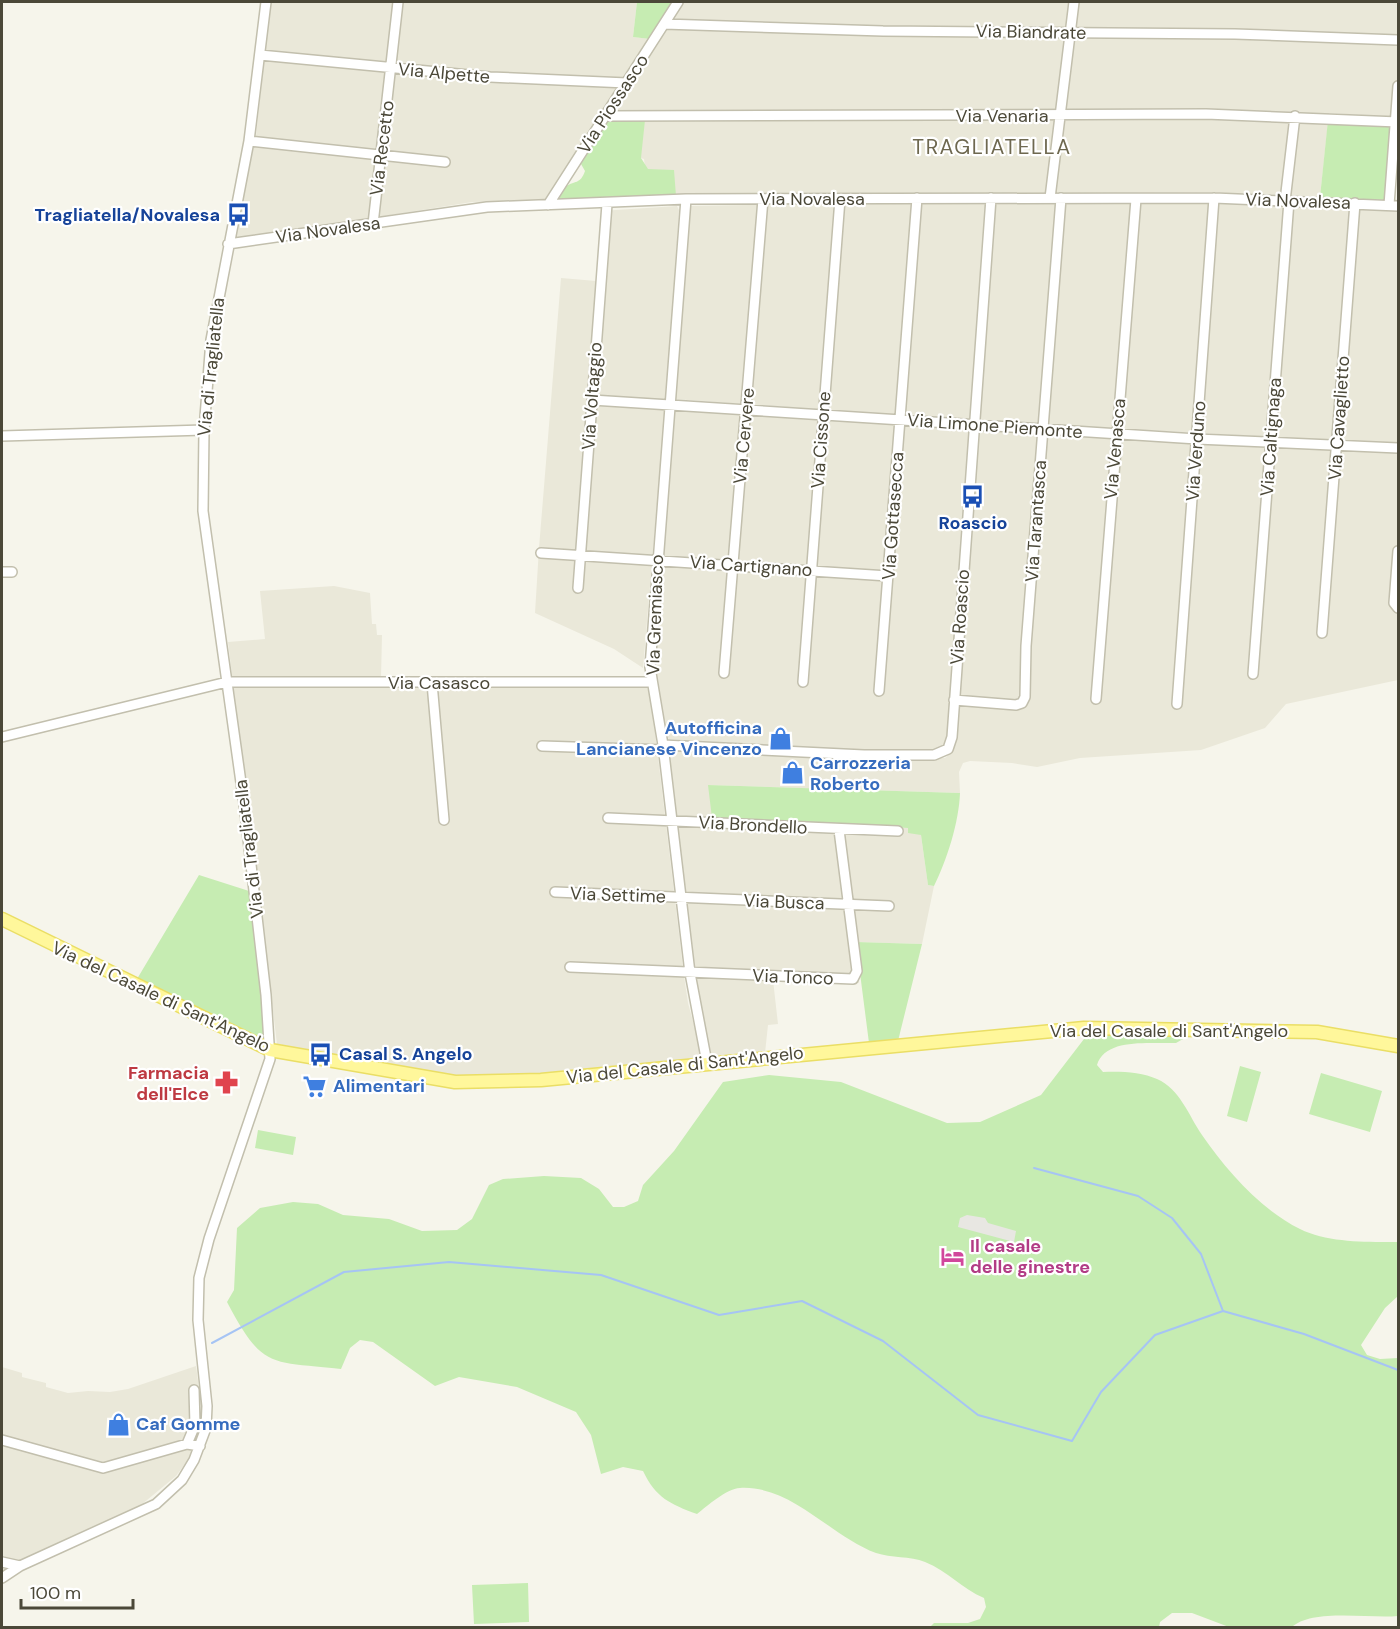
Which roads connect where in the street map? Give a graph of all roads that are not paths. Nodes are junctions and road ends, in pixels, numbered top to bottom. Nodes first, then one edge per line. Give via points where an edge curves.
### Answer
1 (266, 2) edge
2 (398, 2) edge
3 (678, 2) edge
4 (1074, 2) edge
5 (664, 24) junction
6 (1070, 33) junction
7 (1398, 40) edge
8 (260, 55) junction
9 (391, 68) junction
10 (627, 83) junction
11 (1398, 86) edge
12 (606, 116) junction
13 (1060, 116) junction
14 (1295, 116) junction
15 (1397, 122) edge
16 (249, 141) junction
17 (381, 156) junction
18 (445, 162) dead end
19 (917, 198) junction
20 (991, 198) junction
21 (1050, 198) junction
22 (1061, 198) junction
23 (1214, 198) junction
24 (686, 199) junction
25 (763, 199) junction
26 (840, 199) junction
27 (1136, 199) junction
28 (1287, 201) junction
29 (1355, 203) junction
30 (607, 204) junction
31 (548, 205) junction
32 (1394, 205) edge
33 (373, 224) junction
34 (228, 244) junction
35 (592, 400) junction
36 (669, 403) junction
37 (746, 408) junction
38 (823, 413) junction
39 (900, 420) junction
40 (974, 425) junction
41 (1043, 429) junction
42 (204, 430) junction
43 (1116, 433) junction
44 (2, 436) edge
45 (1197, 439) junction
46 (1271, 442) junction
47 (1338, 444) junction
48 (1398, 448) edge
49 (1398, 551) edge
50 (541, 553) dead end
51 (580, 555) junction
52 (656, 560) junction
53 (734, 565) junction
54 (1398, 568) edge
55 (811, 571) junction
56 (2, 572) edge
57 (12, 572) dead end
58 (888, 576) junction
59 (578, 588) dead end
60 (1398, 608) edge
61 (1322, 633) dead end
62 (724, 673) dead end
63 (1253, 674) dead end
64 (227, 682) junction
65 (432, 682) junction
66 (652, 682) junction
67 (803, 682) dead end
68 (879, 691) dead end
69 (1096, 699) dead end
70 (954, 700) junction
71 (1177, 704) dead end
72 (2, 737) edge
73 (542, 746) dead end
74 (664, 748) junction
75 (608, 818) dead end
76 (444, 820) dead end
77 (670, 820) junction
78 (839, 830) junction
79 (898, 831) dead end
80 (555, 892) dead end
81 (680, 897) junction
82 (849, 904) junction
83 (889, 906) dead end
84 (2, 919) edge
85 (570, 967) dead end
86 (690, 973) junction
87 (1398, 1046) edge
88 (270, 1050) junction
89 (707, 1063) junction
90 (194, 1390) dead end
91 (2, 1440) edge
92 (187, 1444) junction
93 (200, 1446) junction
94 (2, 1562) edge
95 (20, 1566) junction
96 (2, 1578) edge

1 - 8 street, Via di Tragliatella
2 - 9 street, Via Recetto
3 - 5 street, Via Piossasco
4 - 6 street
5 - 6 street, Via Biandrate
5 - 10 street, Via Piossasco
6 - 7 street, Via Biandrate
6 - 13 street
8 - 9 street, Via Alpette
8 - 16 street, Via di Tragliatella
9 - 10 street, Via Alpette
9 - 17 street, Via Recetto
10 - 12 street, Via Piossasco
11 - 15 street
12 - 13 street, Via Venaria
12 - 31 street, Via Piossasco
13 - 14 street, Via Venaria
13 - 21 street
14 - 15 street, Via Venaria
14 - 28 street, Via Caltignaga
15 - 32 street
16 - 17 street
16 - 34 street, Via di Tragliatella
17 - 18 street
17 - 33 street, Via Recetto
19 - 20 street, Via Novalesa
19 - 26 street, Via Novalesa
19 - 39 street, Via Gottasecca
20 - 21 street, Via Novalesa
20 - 40 street, Via Roascio
21 - 22 street, Via Novalesa
22 - 27 street, Via Novalesa
22 - 41 street, Via Tarantasca
23 - 27 street, Via Novalesa
23 - 28 street, Via Novalesa
23 - 45 street, Via Verduno
24 - 25 street, Via Novalesa
24 - 30 street, Via Novalesa
24 - 36 street, Via Gremiasco
25 - 26 street, Via Novalesa
25 - 37 street, Via Cervere
26 - 38 street, Via Cissone
27 - 43 street, Via Venasca
28 - 29 street, Via Novalesa
28 - 46 street, Via Caltignaga
29 - 32 street, Via Novalesa
29 - 47 street, Via Cavaglietto
30 - 31 street, Via Novalesa
30 - 35 street, Via Voltaggio
31 - 33 street, Via Novalesa via 498,206
33 - 34 street, Via Novalesa
34 - 42 street, Via di Tragliatella via 211,340
35 - 36 street, Via Limone Piemonte
35 - 51 street, Via Voltaggio
36 - 37 street, Via Limone Piemonte
36 - 52 street, Via Gremiasco
37 - 38 street, Via Limone Piemonte
37 - 53 street, Via Cervere
38 - 39 street, Via Limone Piemonte
38 - 55 street, Via Cissone
39 - 40 street, Via Limone Piemonte
39 - 58 street, Via Gottasecca
40 - 41 street, Via Limone Piemonte
40 - 70 street, Via Roascio
41 - 43 street, Via Limone Piemonte
41 - 70 street, Via Tarantasca via 1024,700 1015,705
42 - 44 street
42 - 64 street, Via di Tragliatella via 205,539
43 - 45 street, Via Limone Piemonte
43 - 69 street, Via Venasca
45 - 46 street, Via Limone Piemonte
45 - 71 street, Via Verduno
46 - 47 street, Via Limone Piemonte
46 - 63 street, Via Caltignaga
47 - 48 street, Via Limone Piemonte
47 - 61 street, Via Cavaglietto
49 - 54 street
50 - 51 street, Via Cartignano
51 - 52 street, Via Cartignano
51 - 59 street, Via Voltaggio
52 - 53 street, Via Cartignano
52 - 66 street, Via Gremiasco
53 - 55 street, Via Cartignano
53 - 62 street, Via Cervere
54 - 60 street via 1394,603
55 - 58 street, Via Cartignano
55 - 67 street, Via Cissone
56 - 57 street
58 - 68 street, Via Gottasecca
64 - 65 street, Via Casasco
64 - 72 street, Via Casasco
64 - 88 street, Via di Tragliatella
65 - 66 street, Via Casasco
65 - 76 street
66 - 74 street, Via Gremiasco
70 - 74 street, Via Roascio via 951,744 937,755
73 - 74 street, Via Roascio
74 - 77 street, Via Gremiasco
75 - 77 street, Via Brondello
77 - 78 street, Via Brondello
77 - 81 street, Via Gremiasco
78 - 79 street, Via Brondello
78 - 82 street, Via Tonco
80 - 81 street, Via Settime
81 - 82 street, Via Busca
81 - 86 street, Via Gremiasco
82 - 83 street, Via Busca
82 - 86 street, Via Tonco via 857,971 853,979
84 - 88 main road, Via del Casale di Sant'Angelo
85 - 86 street
86 - 89 street, Via Gremiasco
87 - 89 main road, Via del Casale di Sant'Angelo via 1307,1031 1084,1028
88 - 89 main road, Via del Casale di Sant'Angelo via 419,1077 476,1083
88 - 93 street, Via di Tragliatella via 203,1258 197,1300 207,1406
90 - 92 street via 195,1425
91 - 92 street via 103,1468
92 - 93 street
93 - 95 street, Via di Tragliatella via 190,1469 156,1504
94 - 95 street
95 - 96 street, Via di Tragliatella

